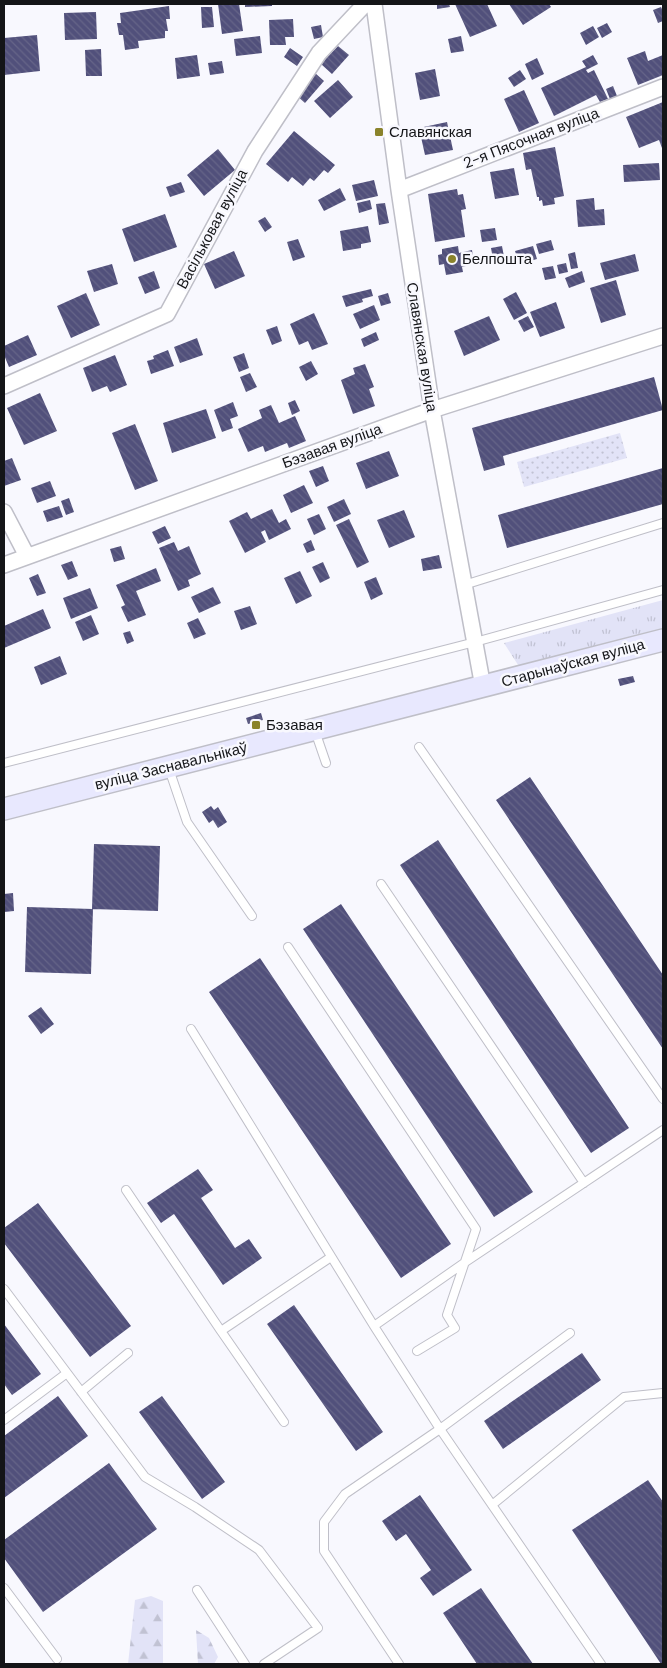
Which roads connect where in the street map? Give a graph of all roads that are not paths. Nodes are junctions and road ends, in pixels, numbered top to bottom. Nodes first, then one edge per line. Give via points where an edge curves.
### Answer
1 (365, 4) edge
2 (374, 4) edge
3 (663, 87) edge
4 (399, 190) junction
5 (663, 336) edge
6 (4, 386) edge
7 (432, 410) junction
8 (4, 512) edge
9 (663, 523) edge
10 (27, 556) junction
11 (4, 566) edge
12 (464, 585) junction
13 (663, 590) edge
14 (663, 640) edge
15 (475, 642) junction
16 (483, 687) junction
17 (314, 729) junction
18 (419, 747) dead end
19 (326, 762) dead end
20 (4, 763) edge
21 (168, 767) junction
22 (4, 809) edge
23 (382, 884) dead end
24 (252, 916) dead end
25 (288, 947) dead end
26 (191, 1029) dead end
27 (663, 1100) edge
28 (663, 1130) edge
29 (584, 1183) junction
30 (126, 1190) dead end
31 (331, 1257) junction
32 (464, 1263) junction
33 (4, 1289) edge
34 (374, 1326) junction
35 (221, 1331) junction
36 (570, 1333) dead end
37 (417, 1352) dead end
38 (128, 1353) dead end
39 (67, 1373) junction
40 (81, 1392) junction
41 (663, 1393) edge
42 (4, 1420) edge
43 (284, 1422) dead end
44 (440, 1429) junction
45 (492, 1505) junction
46 (4, 1588) edge
47 (197, 1590) dead end
48 (57, 1659) dead end
49 (246, 1664) edge
50 (264, 1664) edge
51 (399, 1664) edge
52 (601, 1664) edge

1 - 6 street, Васільковая вуліца via 319,53 255,151 167,314
2 - 4 street, Славянская вуліца
3 - 4 street, 2-я Пясочная вуліца
4 - 7 street, Славянская вуліца
5 - 7 street, Бэзавая вуліца
7 - 10 street, Бэзавая вуліца
7 - 12 street, Славянская вуліца
8 - 10 street
9 - 12 lane
10 - 11 street, Бэзавая вуліца
12 - 15 street, Славянская вуліца
13 - 15 lane
14 - 16 main road, Старынаўская вуліца
15 - 16 street, Славянская вуліца
15 - 20 lane
16 - 17 main road, вуліца Заснавальнікаў
17 - 19 lane
17 - 21 main road, вуліца Заснавальнікаў
18 - 27 lane
21 - 22 main road, вуліца Заснавальнікаў
21 - 24 lane via 186,822
23 - 29 lane
25 - 32 lane via 476,1229
26 - 31 lane
28 - 29 lane
29 - 32 lane
30 - 35 lane
31 - 34 lane
31 - 35 lane
32 - 34 lane
32 - 37 lane via 447,1315 455,1328
33 - 39 lane
34 - 44 lane
35 - 43 lane
36 - 44 lane
38 - 40 lane
39 - 40 lane
39 - 42 lane
40 - 50 lane via 145,1477 195,1506 259,1550 318,1628
41 - 45 lane via 624,1398
44 - 45 lane
44 - 51 lane via 345,1494 324,1522 324,1551
45 - 52 lane
46 - 48 lane
47 - 49 lane

